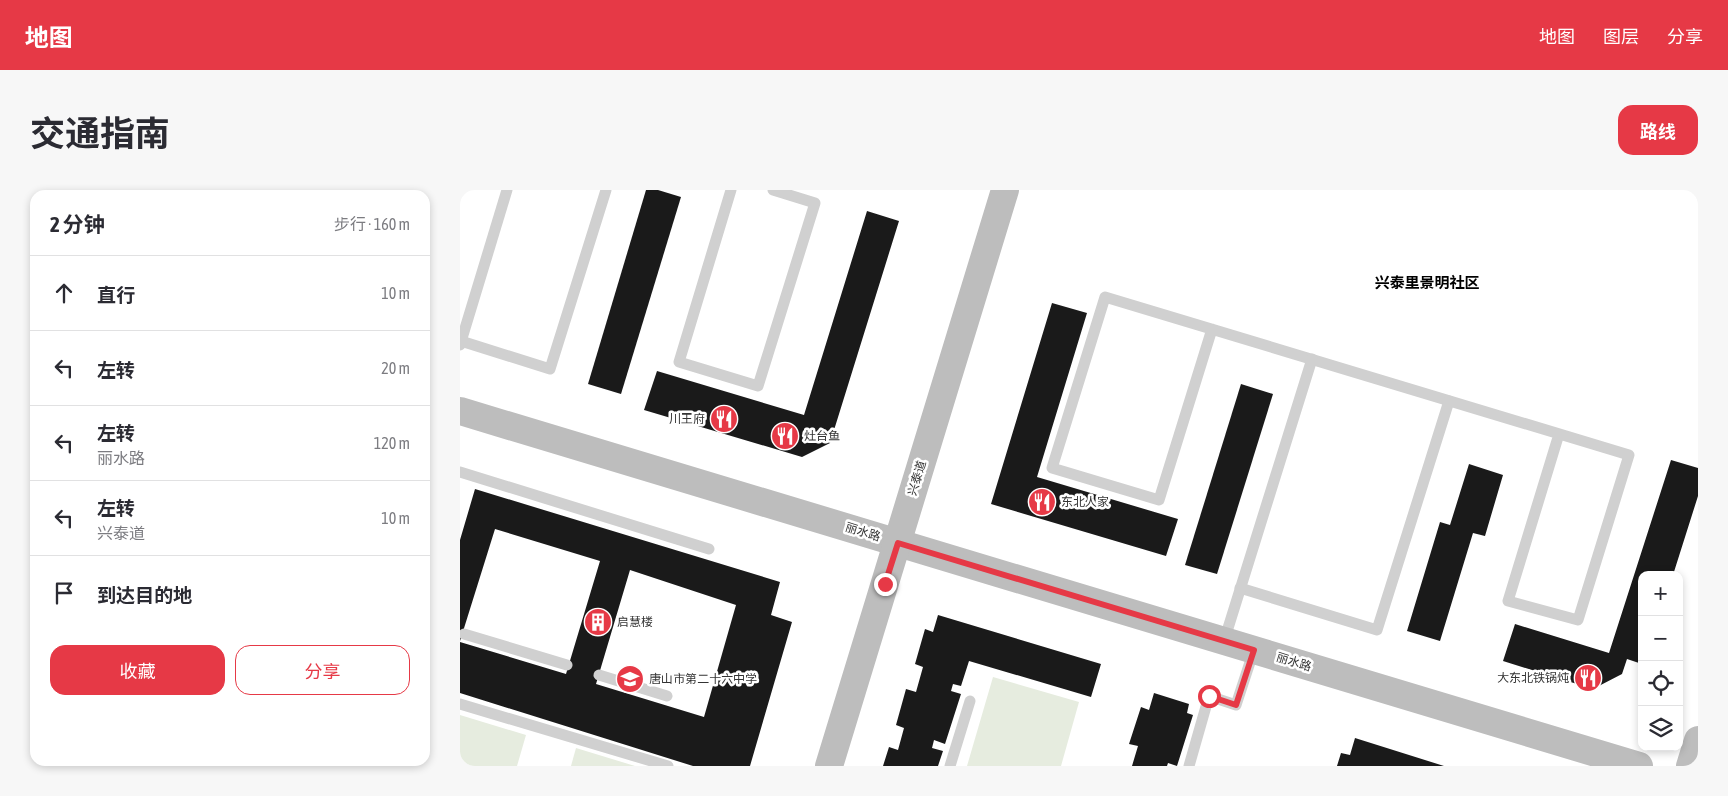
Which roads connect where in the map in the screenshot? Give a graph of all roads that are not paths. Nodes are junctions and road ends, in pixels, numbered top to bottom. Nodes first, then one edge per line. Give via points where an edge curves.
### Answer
1 (507, 190) edge
2 (606, 190) edge
3 (731, 190) edge
4 (772, 190) edge
5 (985, 190) edge
6 (1004, 190) edge
7 (1212, 329) junction
8 (460, 343) edge
9 (1312, 359) junction
10 (1449, 400) junction
11 (460, 411) edge
12 (1559, 434) junction
13 (460, 472) edge
14 (889, 540) junction
15 (709, 548) dead end
16 (1240, 588) junction
17 (464, 634) dead end
18 (1224, 641) junction
19 (1254, 650) junction
20 (567, 665) dead end
21 (599, 675) dead end
22 (667, 696) dead end
23 (970, 701) dead end
24 (460, 704) edge
25 (1698, 740) edge
26 (668, 766) edge
27 (812, 766) edge
28 (829, 766) edge
29 (950, 766) edge
30 (1189, 766) edge
31 (1639, 766) edge
32 (1690, 766) edge

1 - 8 lane
2 - 8 lane via 550,369
3 - 4 lane via 679,362 758,386 815,203
5 - 14 street, 兴泰道
6 - 14 street, 兴泰道
7 - 7 lane via 1105,297 1052,468 1159,500
7 - 9 lane
9 - 10 lane
9 - 16 lane
10 - 12 lane
10 - 16 lane via 1377,630
11 - 14 street, 丽水路
12 - 12 lane via 1629,455 1578,620 1508,601
13 - 15 lane
14 - 18 street, 丽水路
14 - 27 street, 兴泰道
14 - 28 street, 兴泰道
16 - 18 lane
17 - 20 lane
18 - 19 street, 丽水路
19 - 30 lane via 1236,705 1209,696
19 - 31 street, 丽水路
21 - 22 lane
23 - 29 lane
24 - 26 lane
25 - 32 street

